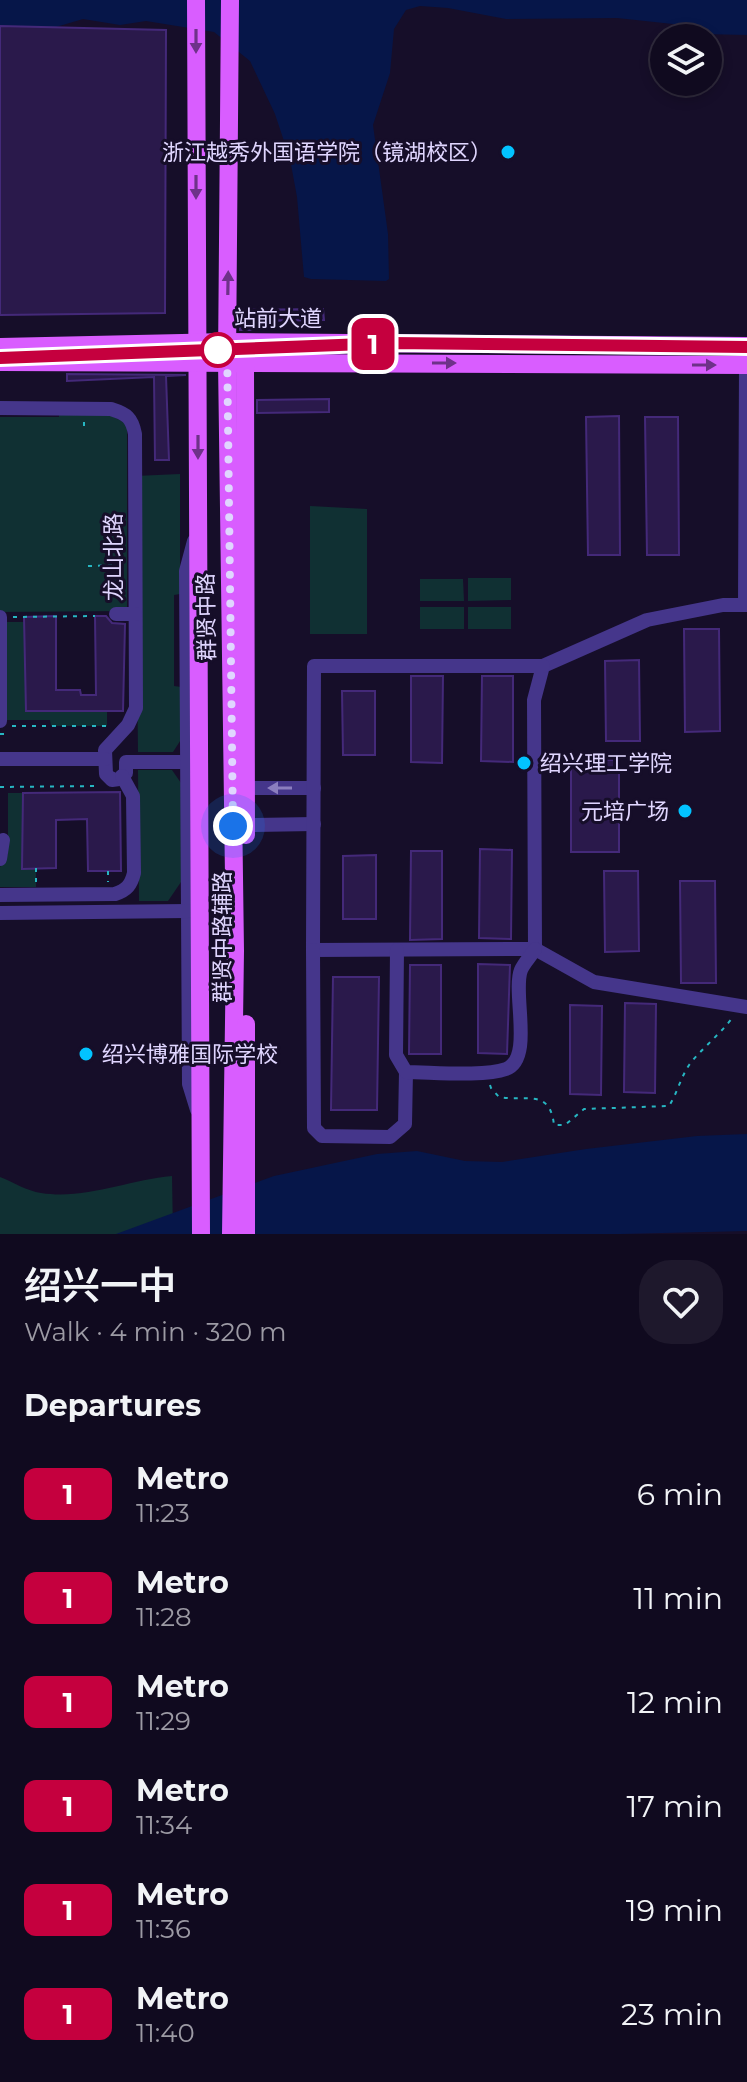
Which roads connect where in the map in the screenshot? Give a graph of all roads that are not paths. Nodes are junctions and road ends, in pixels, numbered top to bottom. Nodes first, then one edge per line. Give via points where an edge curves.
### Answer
1 (196, 0) edge
2 (230, 0) edge
3 (227, 342) junction
4 (747, 346) edge
5 (0, 347) edge
6 (197, 352) junction
7 (0, 362) edge
8 (236, 362) junction
9 (747, 365) edge
10 (0, 408) edge
11 (198, 525) junction
12 (746, 605) edge
13 (116, 614) dead end
14 (135, 614) junction
15 (0, 617) edge
16 (543, 666) junction
17 (0, 721) edge
18 (117, 740) junction
19 (0, 759) edge
20 (105, 759) junction
21 (187, 762) junction
22 (124, 769) junction
23 (246, 788) junction
24 (314, 788) junction
25 (314, 824) junction
26 (246, 825) junction
27 (3, 840) dead end
28 (0, 859) edge
29 (0, 895) edge
30 (188, 911) junction
31 (0, 913) edge
32 (535, 949) junction
33 (313, 950) junction
34 (397, 950) junction
35 (744, 1007) edge
36 (406, 1072) junction
37 (201, 1123) junction
38 (238, 1174) junction
39 (201, 1234) edge
40 (231, 1234) edge
41 (246, 1234) edge

1 -> 6 main road, 群贤中路
3 -> 2 main road, 群贤中路
3 - 4 main road, 站前大道
3 - 6 main road, 站前大道
3 - 8 main road, 群贤中路
5 - 6 main road, 站前大道
6 - 7 main road, 站前大道
6 - 8 main road, 站前大道
6 -> 11 main road, 群贤中路
8 -> 9 main road, 站前大道
8 - 23 main road, 群贤中路辅路
8 - 38 main road, 群贤中路
9 - 12 street
10 - 14 street, 龙山北路 via 111,409 132,420
11 - 21 street via 186,571
11 - 37 main road, 群贤中路
12 - 16 street via 647,620
13 - 14 street
14 - 18 street, 龙山北路 via 136,708
15 - 17 street
16 - 24 street via 314,666
16 - 32 street via 534,700
18 - 20 street, 龙山北路 via 105,750
18 - 22 street via 125,746
19 - 20 street
20 - 22 street via 112,780
21 - 22 street
21 - 30 street
22 - 29 street via 133,796 134,873 125,891
24 -> 23 street
23 - 26 main road, 群贤中路辅路
24 - 25 street
25 - 26 street
25 - 33 street
26 - 38 main road, 群贤中路辅路
27 - 28 street
30 - 31 street
30 - 37 street via 189,1084
32 - 34 street
32 - 35 street via 594,982
32 - 36 street via 520,971 517,1060 507,1069 490,1071
33 - 34 street
33 - 36 street via 314,1128 322,1136 390,1137 405,1124
34 - 36 street via 396,1055
37 - 39 main road, 群贤中路
38 - 40 main road, 群贤中路
38 - 41 main road

